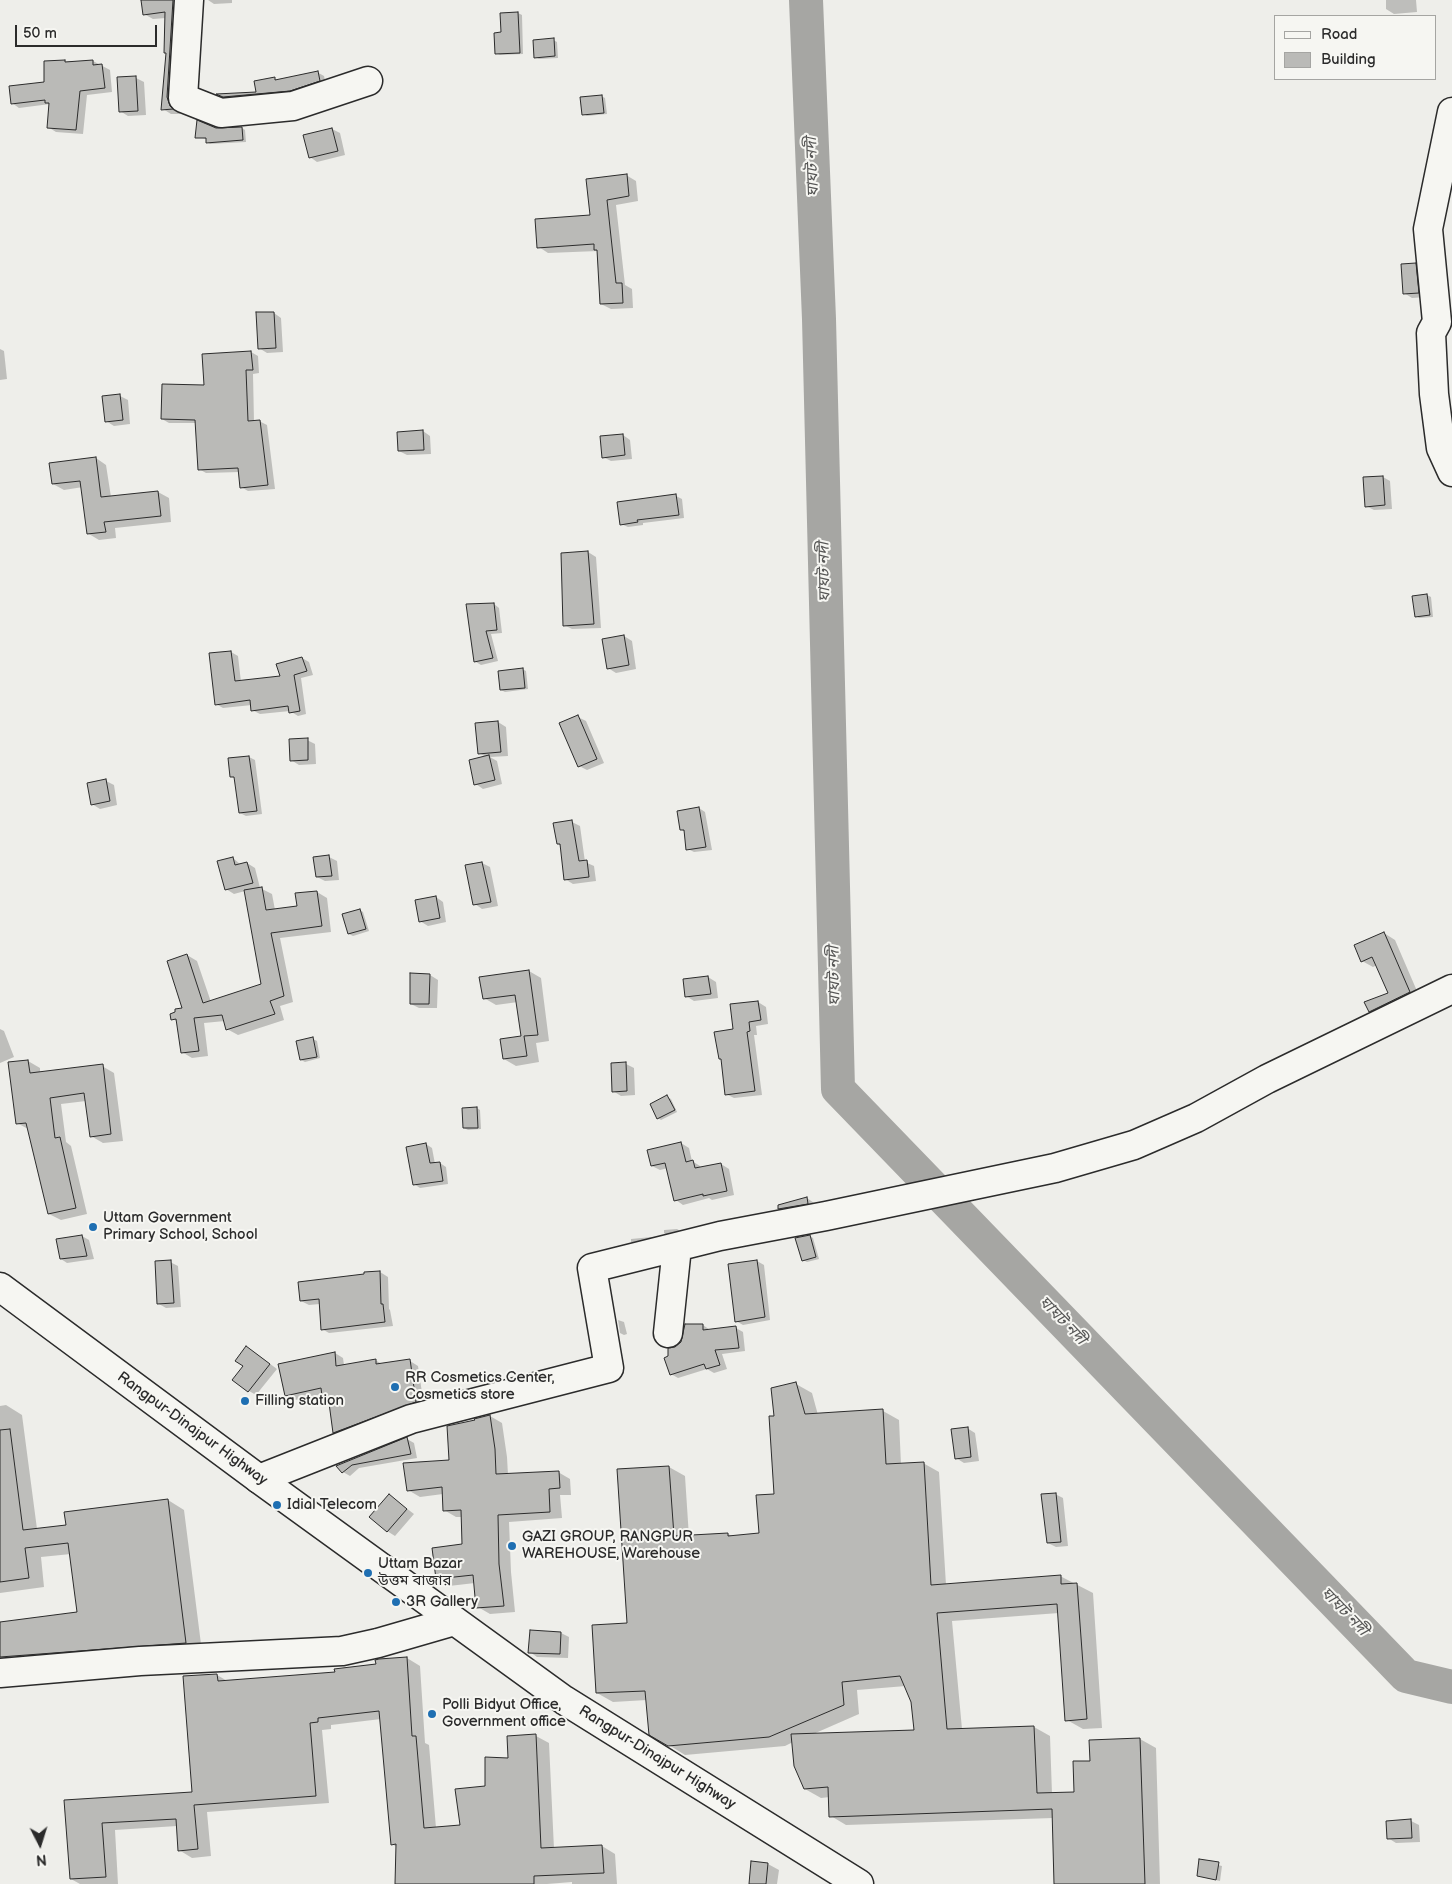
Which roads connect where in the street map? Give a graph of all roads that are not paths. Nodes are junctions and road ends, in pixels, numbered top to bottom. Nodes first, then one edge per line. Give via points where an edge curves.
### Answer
1 (189, 0) edge
2 (368, 81) dead end
3 (1452, 112) edge
4 (1444, 321) edge
5 (1452, 472) edge
6 (1452, 988) edge
7 (677, 1247) junction
8 (0, 1288) edge
9 (668, 1333) dead end
10 (259, 1479) junction
11 (454, 1621) junction
12 (0, 1673) edge
13 (859, 1884) edge

1 - 2 main road via 183,98 221,113 293,106
3 - 4 main road via 1428,229
4 - 5 main road via 1431,333 1434,394 1441,448
6 - 7 main road via 1267,1079 1196,1118 1134,1145 1055,1168
7 - 9 main road
7 - 10 main road via 592,1268 609,1368 411,1419
8 - 10 main road, Rangpur-Dinajpur Highway
10 - 11 main road, Rangpur-Dinajpur Highway
11 - 12 main road via 342,1651 140,1661
11 - 13 main road, Rangpur-Dinajpur Highway via 564,1700

